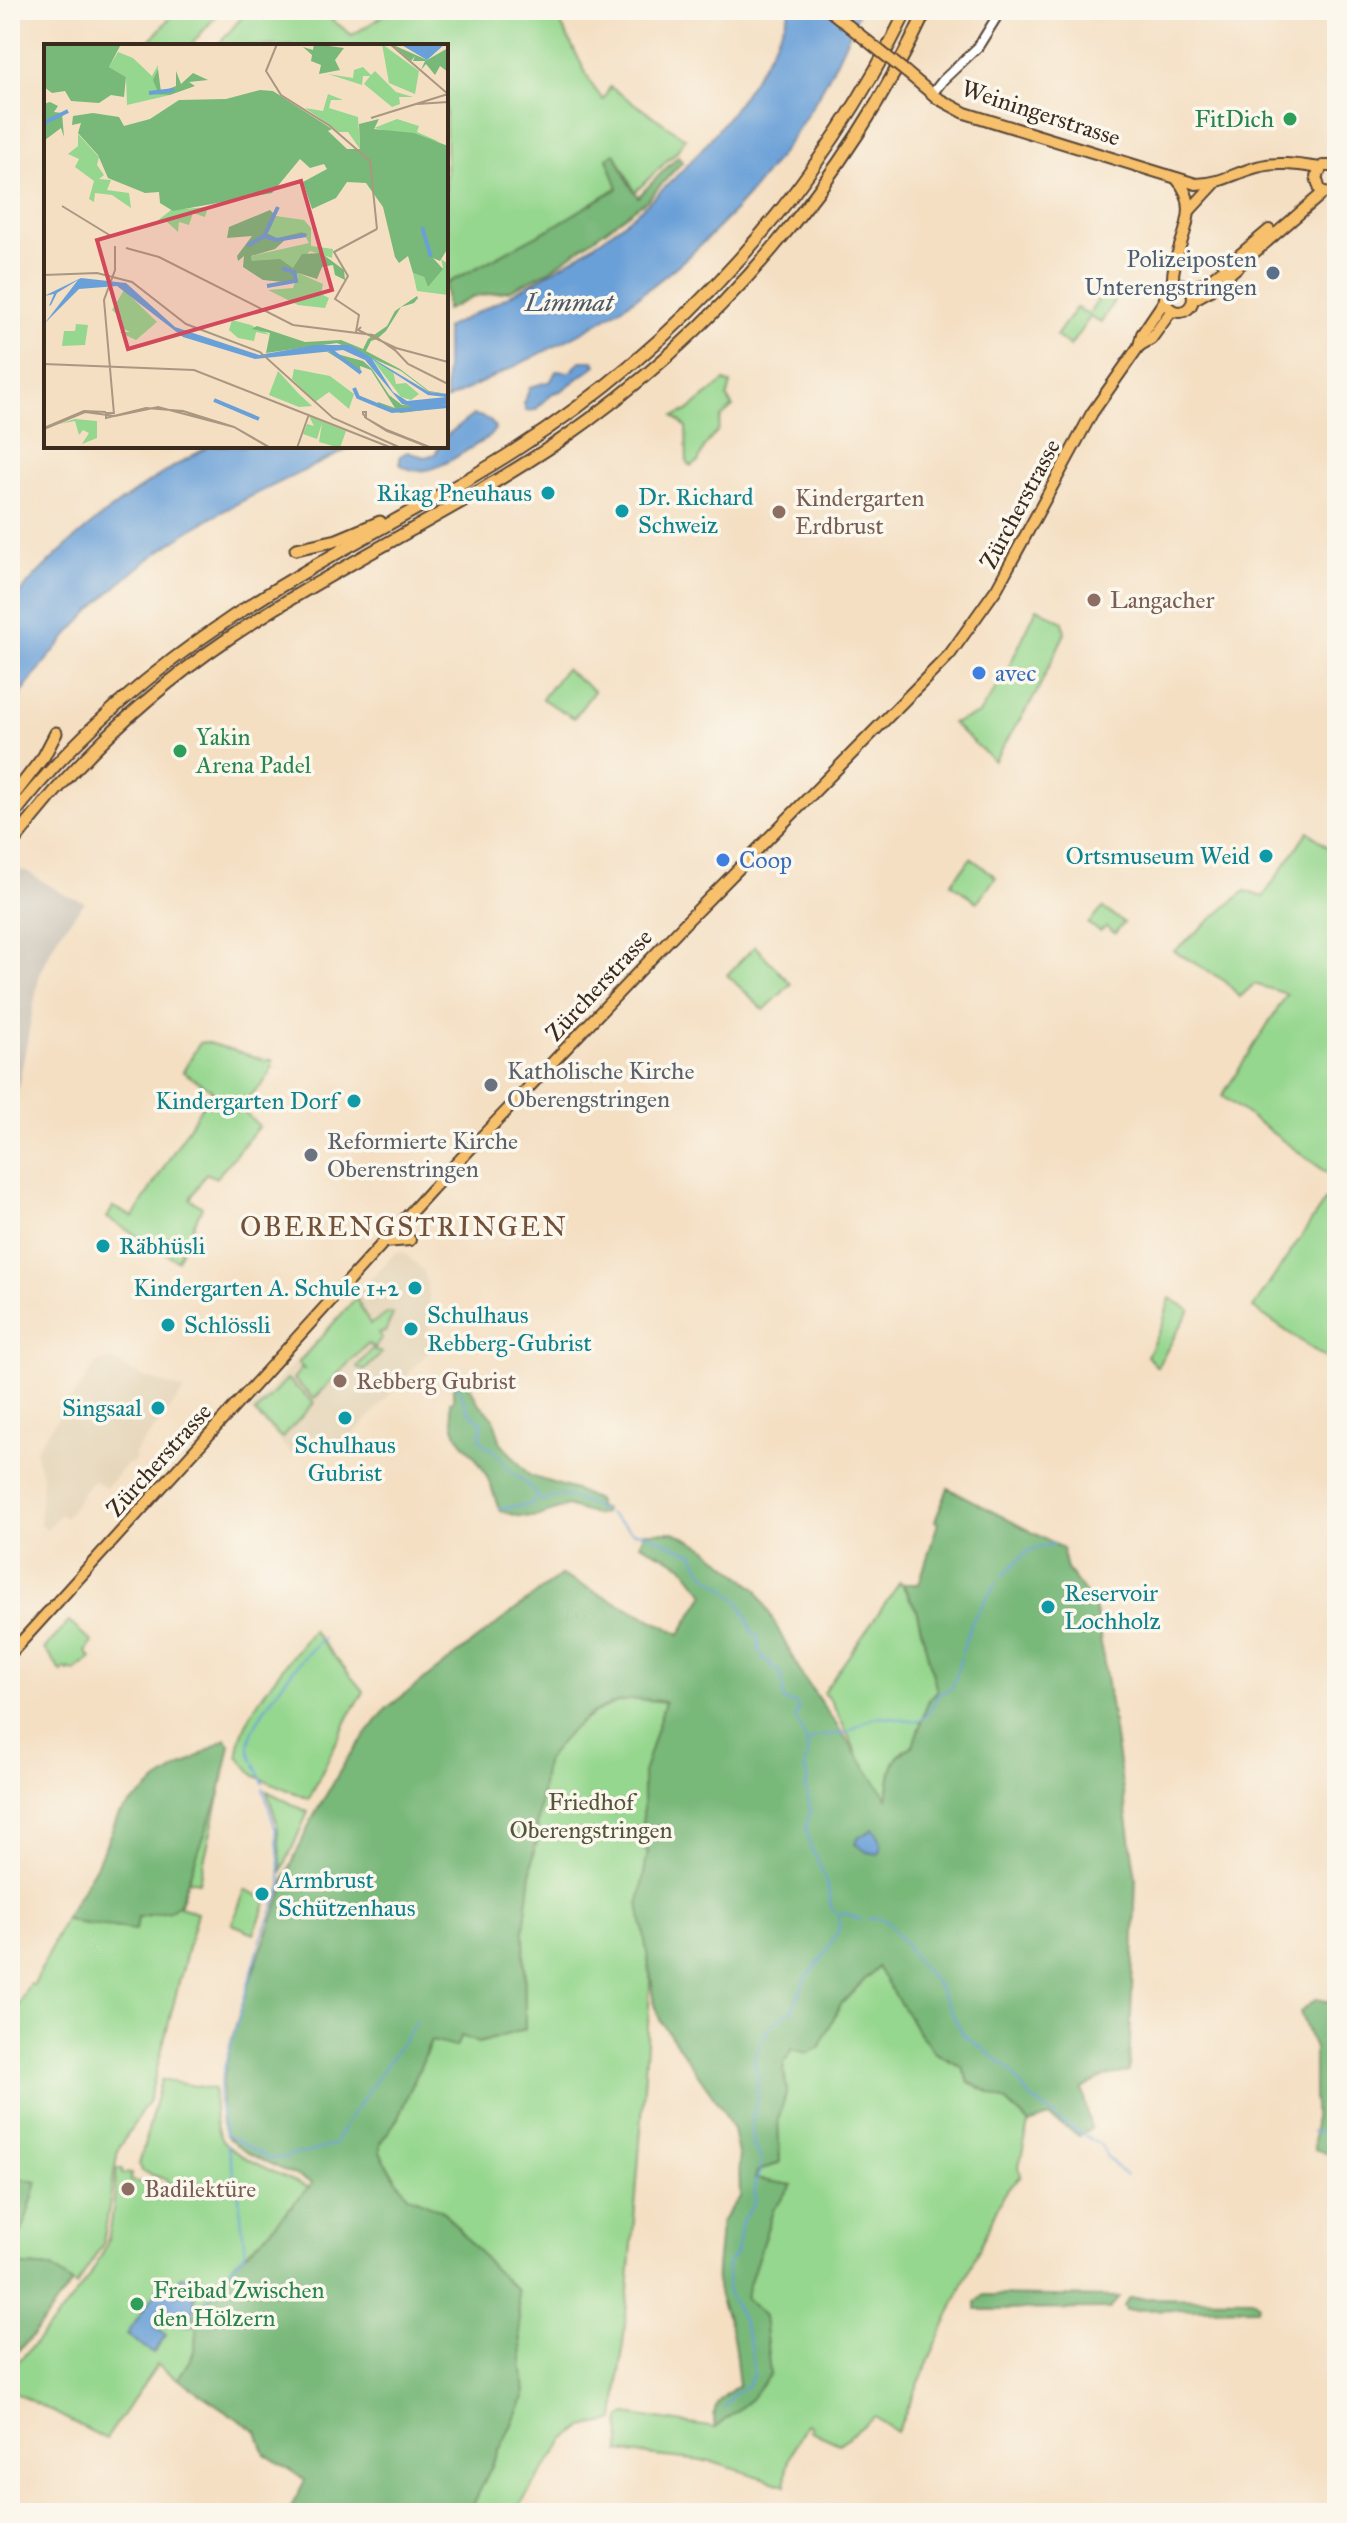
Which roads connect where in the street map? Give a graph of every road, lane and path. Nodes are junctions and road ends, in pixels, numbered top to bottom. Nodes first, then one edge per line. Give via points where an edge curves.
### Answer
1 (829, 10) edge
2 (907, 10) edge
3 (926, 10) edge
4 (1001, 10) edge
5 (932, 94) junction
6 (1337, 166) edge
7 (1320, 168) junction
8 (1175, 177) junction
9 (1216, 183) junction
10 (1321, 189) junction
11 (1337, 192) edge
12 (1190, 210) junction
13 (1173, 285) junction
14 (1192, 294) junction
15 (1165, 300) junction
16 (1172, 310) junction
17 (1139, 346) junction
18 (432, 500) junction
19 (296, 549) dead end
20 (56, 733) dead end
21 (10, 800) edge
22 (10, 819) edge
23 (10, 847) edge
24 (410, 1240) dead end
25 (384, 1242) junction
26 (10, 1654) edge

1 - 5 main road, Weiningerstrasse, bridge
2 - 18 highway via 824,153 723,278 656,345 576,409
3 - 23 highway via 872,110 826,179 755,268 683,341 562,439 284,603 196,662 98,745
4 - 5 street via 978,47
5 - 8 main road, Weiningerstrasse via 990,123
6 - 7 main road
7 - 9 main road, Weiningerstrasse via 1274,164
7 - 10 main road via 1316,177
8 - 9 main road, Weiningerstrasse
8 - 12 main road via 1187,191
9 - 12 main road, Weiningerstrasse
10 - 11 main road
10 - 14 main road, Zürcherstrasse via 1218,284
12 - 13 main road, Zürcherstrasse
13 - 14 main road
13 - 15 main road, Zürcherstrasse
14 - 16 main road, Zürcherstrasse via 1185,311
15 - 16 main road
15 - 17 main road, Zürcherstrasse
16 - 17 main road, Zürcherstrasse via 1151,339
17 - 25 main road, Zürcherstrasse via 1092,413 997,588 950,654 695,913
18 - 19 highway via 337,540
18 - 22 highway via 253,603 177,655 83,737
20 - 21 highway
24 - 25 main road
25 - 26 main road, Zürcherstrasse

